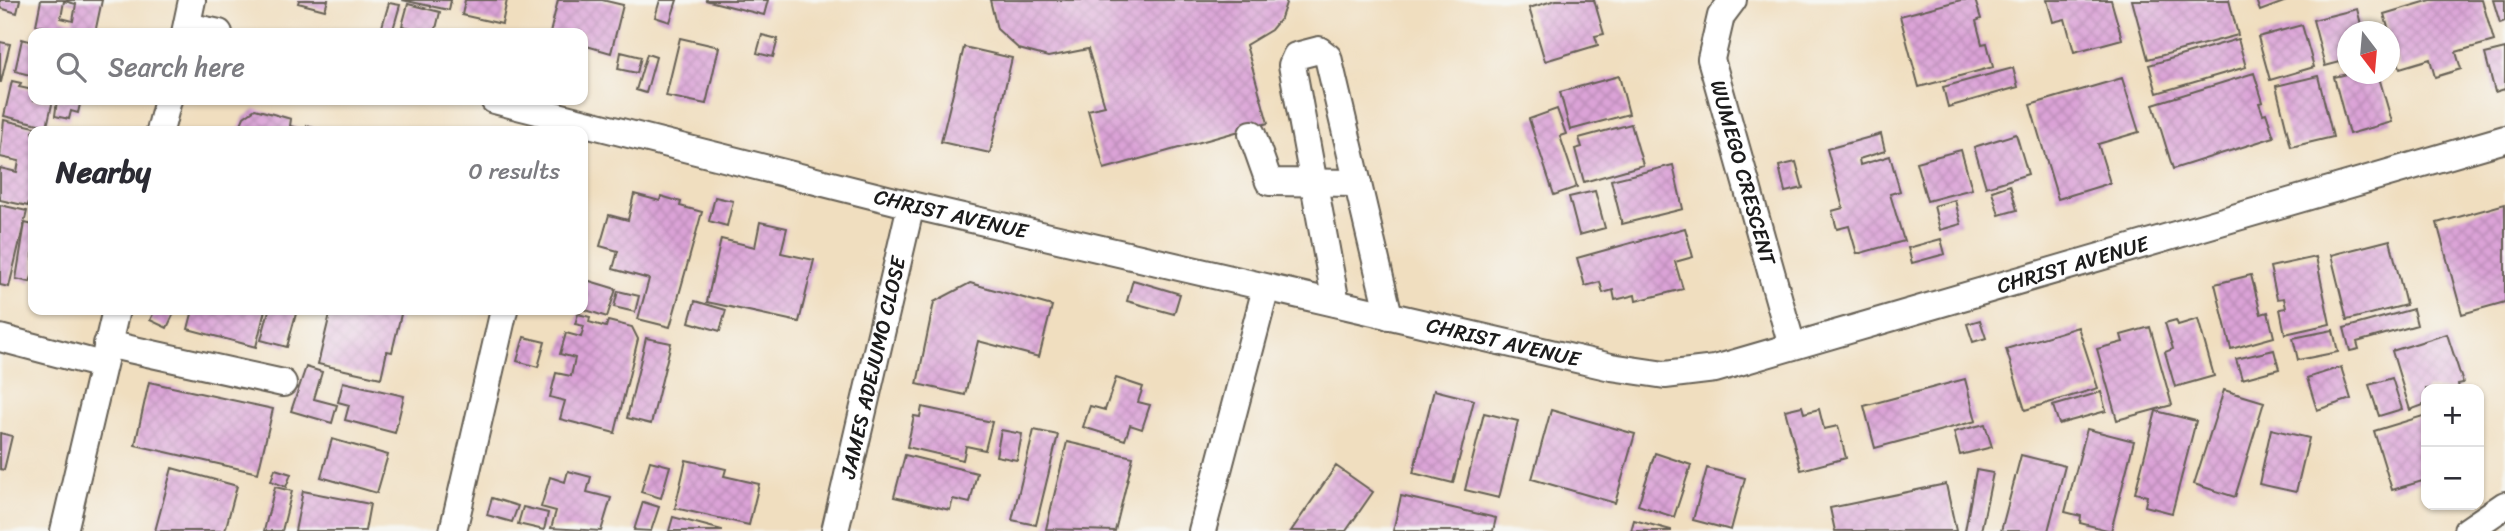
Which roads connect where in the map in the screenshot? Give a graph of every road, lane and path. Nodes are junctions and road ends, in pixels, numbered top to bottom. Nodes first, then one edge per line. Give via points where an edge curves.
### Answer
1 (1730, 1) edge
2 (188, 20) edge
3 (207, 28) edge
4 (167, 105) edge
5 (506, 105) edge
6 (548, 122) edge
7 (161, 126) edge
8 (565, 126) edge
9 (588, 131) edge
10 (1252, 134) dead end
11 (2505, 139) edge
12 (1314, 183) junction
13 (1358, 183) junction
14 (911, 205) junction
15 (1266, 288) junction
16 (1336, 303) junction
17 (115, 315) edge
18 (503, 315) edge
19 (1389, 316) junction
20 (0, 338) edge
21 (1792, 346) junction
22 (105, 354) junction
23 (283, 383) dead end
24 (2505, 505) edge
25 (64, 531) edge
26 (453, 531) edge
27 (835, 531) edge
28 (1202, 531) edge
29 (2467, 531) edge

1 - 21 street, WUMEGO CRESCENT via 1721,16 1711,59
2 - 3 street
4 - 7 street
5 - 6 street, CHRIST AVENUE
6 - 8 street, CHRIST AVENUE
9 - 14 street, CHRIST AVENUE
10 - 12 street via 1269,182
11 - 21 street, CHRIST AVENUE
12 - 13 street
12 - 13 street via 1292,60 1319,50 1328,57
12 - 16 street
13 - 19 street
14 - 15 street, CHRIST AVENUE
14 - 27 street, JAMES ADEJUMO CLOSE
15 - 16 street, CHRIST AVENUE
15 - 28 street
16 - 19 street, CHRIST AVENUE
17 - 22 street
18 - 26 street
19 - 21 street, CHRIST AVENUE via 1611,368 1665,375 1715,369
20 - 22 street
22 - 23 street
22 - 25 street
24 - 29 street

